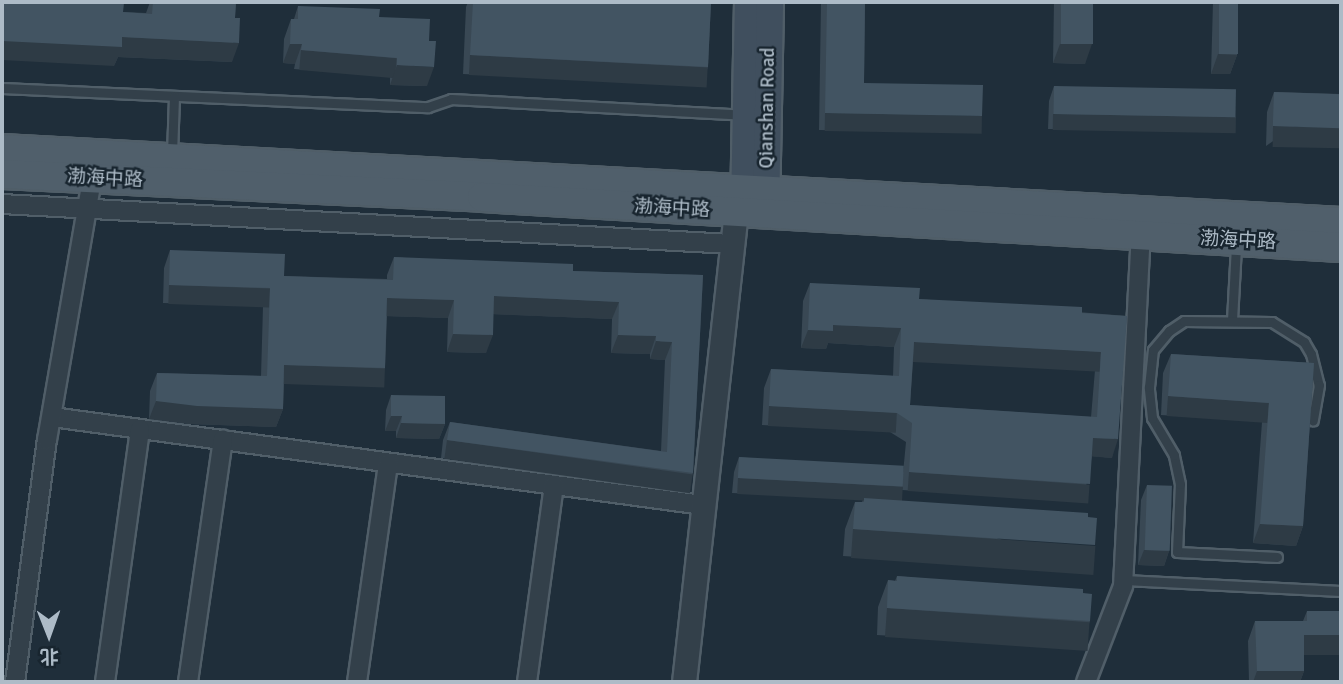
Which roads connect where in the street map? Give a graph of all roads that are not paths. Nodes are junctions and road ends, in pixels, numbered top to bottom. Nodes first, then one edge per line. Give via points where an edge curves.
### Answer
1 (748, 2) edge
2 (770, 2) edge
3 (2, 88) edge
4 (174, 96) junction
5 (746, 115) junction
6 (2, 149) edge
7 (172, 157) junction
8 (2, 174) edge
9 (92, 178) junction
10 (752, 203) junction
11 (2, 204) edge
12 (87, 208) junction
13 (1341, 222) edge
14 (1141, 236) junction
15 (1236, 241) junction
16 (732, 244) junction
17 (1341, 247) edge
18 (1232, 320) junction
19 (52, 416) junction
20 (1313, 420) edge
21 (141, 429) junction
22 (223, 440) junction
23 (388, 463) junction
24 (554, 485) junction
25 (703, 505) junction
26 (1277, 557) dead end
27 (1124, 580) junction
28 (1341, 591) edge
29 (15, 682) edge
30 (104, 682) edge
31 (188, 682) edge
32 (357, 682) edge
33 (527, 682) edge
34 (684, 682) edge
35 (1086, 682) edge

1 - 5 main road, Qianshan Road
2 - 10 main road, Qianshan Road
3 - 4 lane
4 - 5 lane via 428,107 451,99
4 - 7 lane
5 - 10 main road, Qianshan Road
6 - 7 main road, 渤海中路
7 - 10 main road, 渤海中路
8 - 9 main road, 渤海中路
9 - 10 main road, 渤海中路
9 - 12 street
10 - 13 main road, 渤海中路
10 - 14 main road, 渤海中路
10 - 16 street
11 - 12 street
12 - 16 street
12 - 19 street
14 - 15 main road, 渤海中路
14 - 27 street
15 - 17 main road, 渤海中路
15 - 18 lane
16 - 25 street
18 - 20 lane via 1272,322 1304,342 1319,385
18 - 26 lane via 1184,321 1153,350 1152,418 1174,455 1180,484 1177,552
19 - 21 street
19 - 29 street
21 - 22 street
21 - 30 street
22 - 23 street
22 - 31 street
23 - 24 street
23 - 32 street
24 - 25 street
24 - 33 street
25 - 34 street
27 - 28 lane
27 - 35 street

